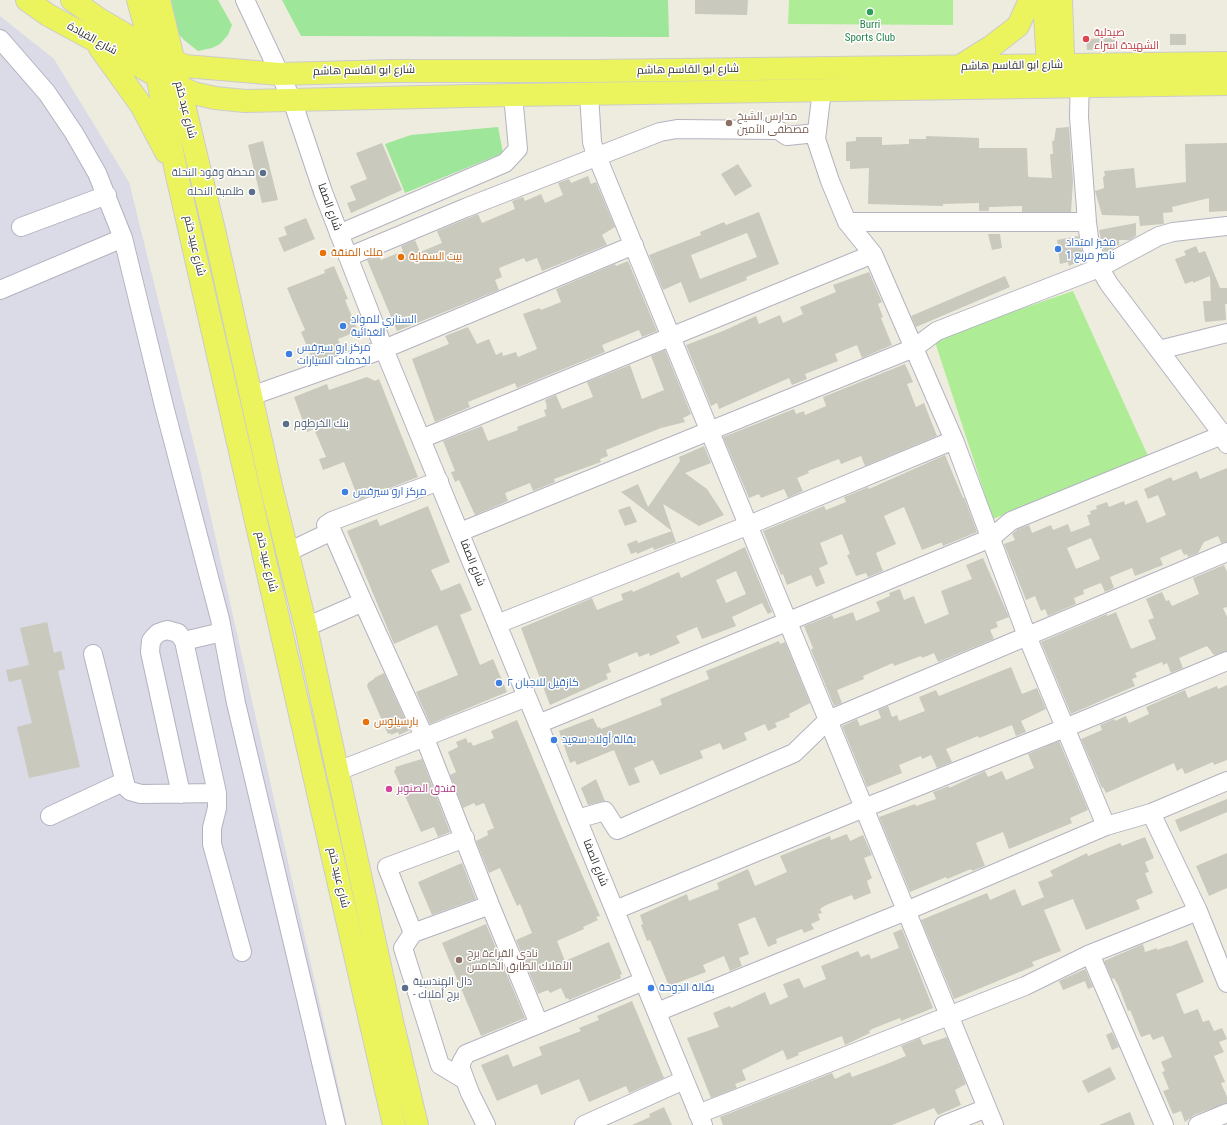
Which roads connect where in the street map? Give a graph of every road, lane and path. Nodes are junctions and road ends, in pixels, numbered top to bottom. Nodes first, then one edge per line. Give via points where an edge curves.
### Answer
1 (27, 0) edge
2 (72, 0) edge
3 (138, 0) edge
4 (159, 0) edge
5 (245, 0) edge
6 (1030, 0) edge
7 (1044, 0) edge
8 (1061, 0) edge
9 (0, 39) edge
10 (94, 40) junction
11 (152, 50) junction
12 (173, 60) junction
13 (1227, 63) edge
14 (1064, 65) junction
15 (960, 66) junction
16 (279, 74) junction
17 (157, 76) junction
18 (1227, 84) edge
19 (179, 85) junction
20 (1065, 87) junction
21 (822, 90) junction
22 (589, 94) junction
23 (513, 95) junction
24 (292, 100) junction
25 (816, 133) junction
26 (597, 156) junction
27 (176, 171) junction
28 (107, 195) junction
29 (212, 220) joint
30 (848, 222) junction
31 (1087, 222) junction
32 (1227, 226) edge
33 (21, 227) dead end
34 (339, 234) junction
35 (123, 238) junction
36 (634, 245) junction
37 (873, 254) junction
38 (348, 257) junction
39 (1099, 268) junction
40 (0, 290) edge
41 (1227, 333) edge
42 (671, 336) junction
43 (914, 348) junction
44 (384, 349) junction
45 (1159, 350) junction
46 (251, 396) junction
47 (710, 430) junction
48 (1226, 437) edge
49 (421, 439) junction
50 (954, 440) junction
51 (439, 481) junction
52 (749, 525) junction
53 (332, 531) junction
54 (460, 532) junction
55 (991, 538) junction
56 (288, 552) junction
57 (1227, 552) edge
58 (362, 602) junction
59 (788, 622) junction
60 (497, 624) junction
61 (306, 627) junction
62 (222, 632) junction
63 (1027, 636) junction
64 (184, 641) junction
65 (93, 654) dead end
66 (1227, 661) edge
67 (527, 697) junction
68 (828, 720) junction
69 (538, 724) junction
70 (1066, 728) junction
71 (424, 736) junction
72 (338, 771) junction
73 (1227, 781) edge
74 (123, 782) junction
75 (217, 793) junction
76 (181, 794) junction
77 (864, 808) junction
78 (1151, 813) junction
79 (50, 816) dead end
80 (577, 819) junction
81 (1106, 826) junction
82 (465, 838) junction
83 (490, 905) junction
84 (614, 910) junction
85 (1198, 910) junction
86 (906, 911) junction
87 (413, 932) junction
88 (242, 952) dead end
89 (1090, 954) junction
90 (644, 981) junction
91 (1227, 983) edge
92 (656, 1012) junction
93 (949, 1014) junction
94 (539, 1024) junction
95 (465, 1080) junction
96 (684, 1080) junction
97 (987, 1108) junction
98 (1227, 1113) edge
99 (701, 1120) edge
100 (336, 1125) edge
101 (394, 1125) edge
102 (418, 1125) edge
103 (486, 1125) edge
104 (584, 1125) edge
105 (944, 1125) edge
106 (994, 1125) edge
107 (1164, 1125) edge
108 (1198, 1125) edge

1 - 10 main road, شارع القيادة via 48,15
2 - 11 main road, شارع القيادة
3 - 11 main road, شارع عبيد ختم
4 - 12 main road, شارع عبد ختم
5 - 16 street, شارع الصفا
6 - 15 main road via 1018,26
7 - 14 main road
8 - 14 main road
9 - 28 street via 47,94 86,153
10 - 17 main road, شارع القيادة
10 - 27 main road via 141,105
11 - 12 main road, شارع ابو القاسم هاشم
11 - 17 main road, شارع عبيد ختم
12 - 16 main road, شارع ابو القاسم هاشم via 185,66
12 - 19 main road, شارع عبد ختم
13 - 14 main road, شارع ابو القاسم هاشم
14 - 15 main road, شارع ابو القاسم هاشم
14 - 20 main road
14 - 20 street
15 - 16 main road, شارع ابو القاسم هاشم via 593,71 392,70
16 - 24 street, شارع الصفا
17 - 19 main road, شارع ابو القاسم هاشم
17 - 27 main road, شارع عبيد ختم
18 - 20 main road, شارع ابو القاسم هاشم
19 - 24 main road, شارع ابو القاسم هاشم via 193,93 215,98 245,101
19 - 29 main road, شارع عبد ختم
20 - 21 main road, شارع ابو القاسم هاشم
20 - 31 street via 1079,116
21 - 22 main road, شارع ابو القاسم هاشم
21 - 25 street
22 - 23 main road, شارع ابو القاسم هاشم
22 - 26 street via 592,142
23 - 24 main road, شارع ابو القاسم هاشم
23 - 34 street via 518,149 505,163
24 - 34 street, شارع الصفا
25 - 26 street via 787,136 778,130 677,129 660,132
25 - 30 street via 817,145
26 - 36 street
26 - 38 street
27 - 101 main road, شارع عبيد ختم
28 - 33 street
28 - 35 street
29 - 46 main road, شارع عبيد ختم
30 - 31 street
30 - 37 street
31 - 39 street via 1089,238
32 - 39 street via 1159,236
34 - 38 street, شارع الصفا
35 - 40 street
35 - 62 street
36 - 42 street
36 - 44 street
37 - 42 street
37 - 43 street
38 - 44 street, شارع الصفا
39 - 43 street via 937,331
39 - 45 street
41 - 45 street
42 - 47 street
42 - 49 street
43 - 47 street
43 - 50 street
44 - 46 street
44 - 49 street, شارع الصفا
45 - 48 street
46 - 56 main road, شارع عبيد ختم
47 - 52 street
47 - 54 street
48 - 55 street via 1011,521
49 - 51 street, شارع الصفا
50 - 52 street
50 - 55 street
51 - 53 street via 351,513 326,525
51 - 54 street, شارع الصفا
52 - 59 street
52 - 60 street
53 - 56 street
53 - 58 street
54 - 60 street, شارع الصفا
55 - 59 street
55 - 63 street
56 - 61 main road, شارع عبيد ختم
57 - 63 street
58 - 61 street
58 - 71 street
59 - 68 street
59 - 69 street
60 - 67 street, شارع الصفا
61 - 72 main road, شارع عبيد ختم
62 - 64 street
62 - 100 street via 236,703
63 - 68 street
63 - 70 street
64 - 75 street
64 - 76 street via 178,633 167,630 158,633 150,646
65 - 74 street
66 - 70 street
67 - 69 street, شارع الصفا
67 - 71 street
68 - 77 street
68 - 80 street via 794,753 616,830 606,811
69 - 80 street, شارع الصفا
70 - 77 street
70 - 81 street
71 - 72 street
71 - 82 street
72 - 102 main road, شارع عبيد ختم via 392,1020
73 - 78 street
74 - 76 street via 130,791 136,793
74 - 79 street
75 - 76 street
75 - 88 street via 212,844
77 - 84 street
77 - 86 street
78 - 81 street
78 - 85 street
80 - 84 street, شارع الصفا
81 - 86 street
82 - 83 street
82 - 87 street via 388,867
83 - 87 street
83 - 94 street
84 - 90 street, شارع الصفا
85 - 89 street
85 - 91 street
86 - 92 street
86 - 93 street
87 - 95 street via 403,948 440,1065
89 - 93 street via 1025,986
89 - 107 street
90 - 92 street, شارع الصفا
90 - 94 street
92 - 96 street, شارع الصفا
93 - 97 street
93 - 99 street
94 - 95 street via 466,1054 461,1063
95 - 103 street
96 - 99 street, شارع الصفا
96 - 104 street
97 - 105 street
97 - 106 street
98 - 108 street

